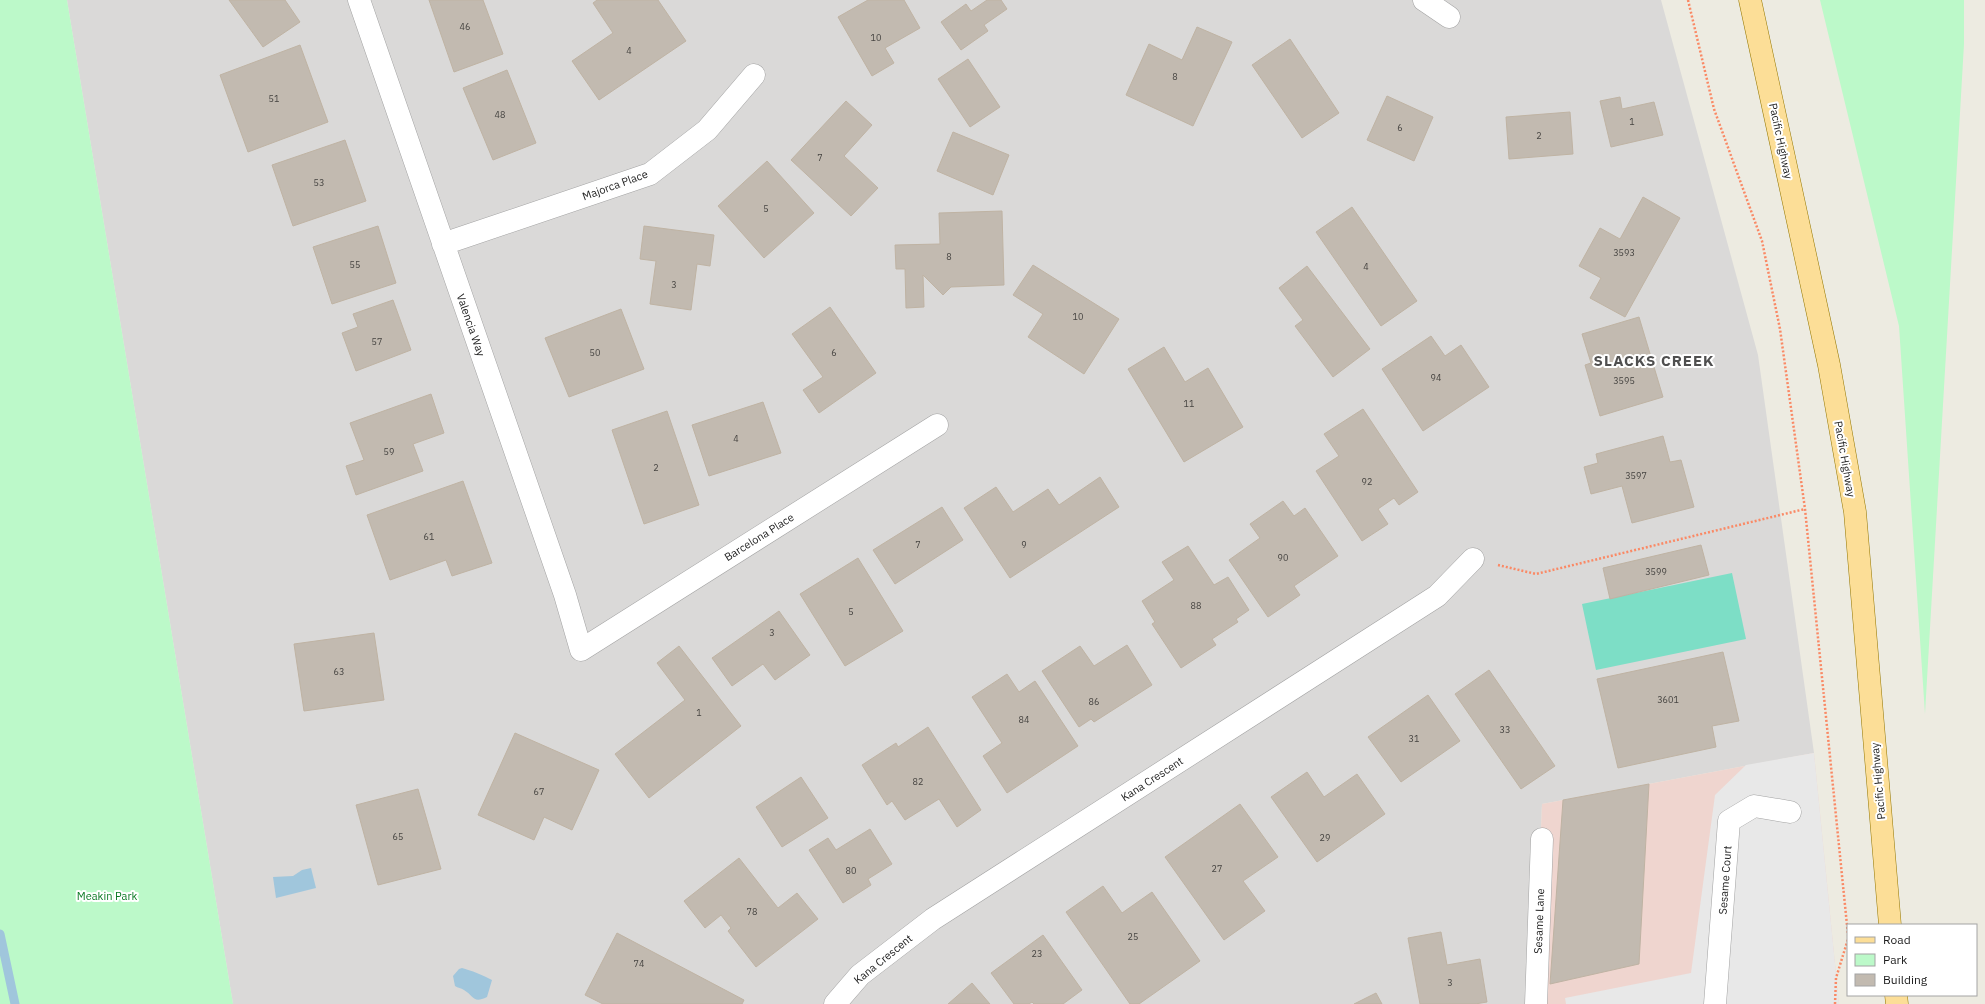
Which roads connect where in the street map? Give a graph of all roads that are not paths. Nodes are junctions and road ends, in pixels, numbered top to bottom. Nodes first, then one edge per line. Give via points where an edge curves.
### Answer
1 (359, 0) edge
2 (1424, 0) edge
3 (1750, 0) edge
4 (1449, 17) dead end
5 (754, 75) dead end
6 (444, 244) junction
7 (937, 425) dead end
8 (1473, 559) road end
9 (582, 650) joint
10 (1790, 812) dead end
11 (1542, 839) dead end
12 (1890, 924) edge
13 (835, 1004) edge
14 (1536, 1004) edge
15 (1715, 1004) edge

1 - 6 street, Valencia Way
2 - 4 street
3 - 12 main road, Pacific Highway via 1829,365 1855,512
5 - 6 street, Majorca Place via 707,130 650,174
6 - 9 street, Valencia Way
7 - 9 street, Barcelona Place
8 - 13 street, Kana Crescent via 1437,596 933,919 860,975
10 - 15 street, Sesame Court via 1754,806 1729,821
11 - 14 street, Sesame Lane

